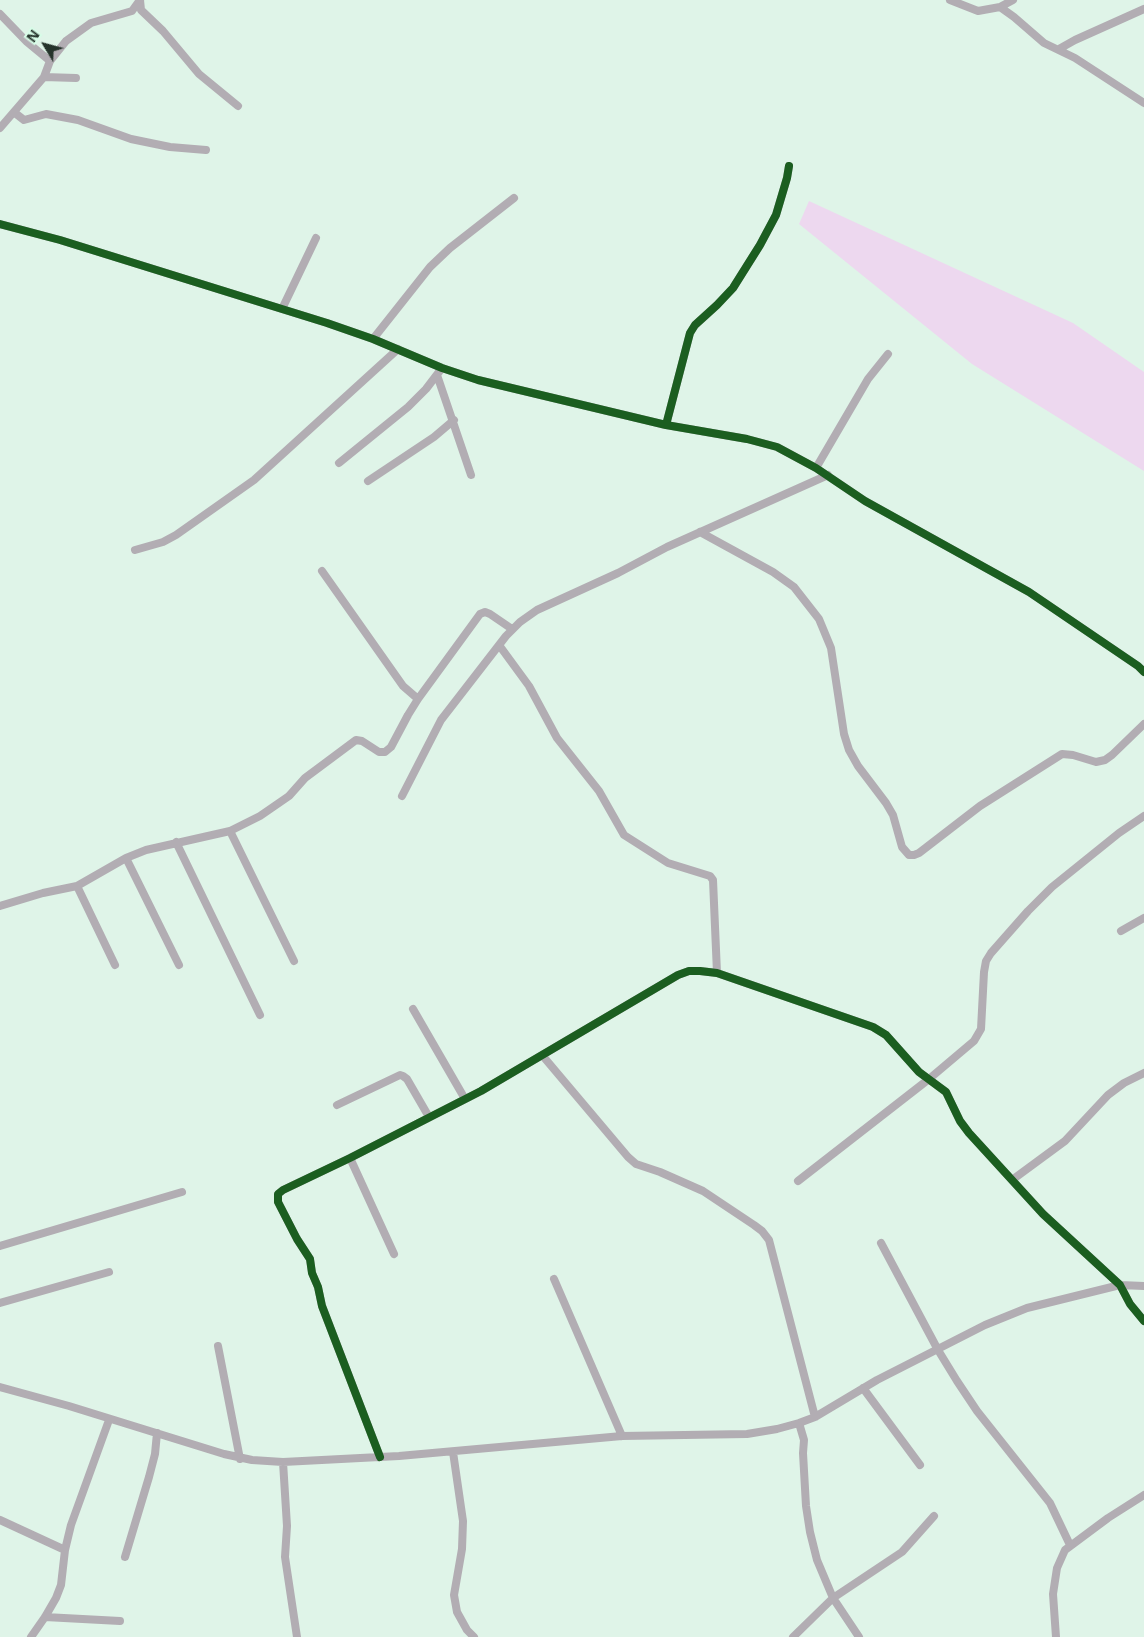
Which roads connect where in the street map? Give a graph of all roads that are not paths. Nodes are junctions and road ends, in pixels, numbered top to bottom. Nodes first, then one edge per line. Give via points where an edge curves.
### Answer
1 (140, 0) edge
2 (950, 0) edge
3 (1012, 0) edge
4 (1000, 7) junction
5 (1144, 9) edge
6 (0, 14) edge
7 (1059, 49) junction
8 (50, 61) junction
9 (44, 77) junction
10 (76, 78) dead end
11 (1144, 103) edge
12 (238, 106) dead end
13 (14, 113) junction
14 (0, 128) edge
15 (206, 150) dead end
16 (789, 166) dead end
17 (514, 198) dead end
18 (0, 224) edge
19 (316, 238) dead end
20 (282, 309) junction
21 (373, 339) junction
22 (398, 349) junction
23 (888, 354) dead end
24 (442, 368) junction
25 (437, 375) junction
26 (454, 420) junction
27 (666, 425) junction
28 (339, 463) dead end
29 (816, 468) junction
30 (471, 475) dead end
31 (828, 476) junction
32 (368, 481) dead end
33 (700, 532) junction
34 (135, 550) dead end
35 (322, 571) dead end
36 (512, 629) junction
37 (499, 646) junction
38 (1142, 667) edge
39 (418, 699) junction
40 (1144, 724) edge
41 (402, 796) dead end
42 (1144, 816) edge
43 (230, 831) junction
44 (176, 842) junction
45 (126, 858) junction
46 (77, 886) junction
47 (0, 906) edge
48 (1144, 918) edge
49 (1121, 931) dead end
50 (294, 961) dead end
51 (115, 964) dead end
52 (179, 965) dead end
53 (716, 973) junction
54 (413, 1009) dead end
55 (260, 1015) dead end
56 (542, 1055) junction
57 (1144, 1073) edge
58 (929, 1079) junction
59 (465, 1099) junction
60 (337, 1105) dead end
61 (429, 1117) junction
62 (350, 1158) junction
63 (1012, 1180) junction
64 (798, 1181) dead end
65 (182, 1192) dead end
66 (881, 1243) dead end
67 (0, 1246) edge
68 (394, 1254) dead end
69 (110, 1272) dead end
70 (554, 1279) dead end
71 (1120, 1285) junction
72 (1144, 1286) edge
73 (0, 1303) edge
74 (1144, 1321) edge
75 (218, 1346) dead end
76 (938, 1350) junction
77 (0, 1388) edge
78 (863, 1388) junction
79 (815, 1416) junction
80 (109, 1420) junction
81 (799, 1423) junction
82 (157, 1433) junction
83 (622, 1436) junction
84 (453, 1452) junction
85 (380, 1457) junction
86 (240, 1459) junction
87 (283, 1462) junction
88 (920, 1465) dead end
89 (1144, 1495) edge
90 (934, 1516) dead end
91 (0, 1520) edge
92 (1070, 1545) junction
93 (65, 1550) junction
94 (124, 1557) dead end
95 (833, 1598) junction
96 (45, 1617) junction
97 (120, 1621) dead end
98 (31, 1637) edge
99 (297, 1637) edge
100 (474, 1637) edge
101 (793, 1637) edge
102 (859, 1637) edge
103 (1056, 1637) edge

1 - 8 street via 132,11 91,23 74,34
1 - 12 street via 141,10 199,74
2 - 4 street via 978,11
3 - 4 street
4 - 7 street via 1044,43
5 - 7 street
6 - 8 street
7 - 11 street
8 - 9 street
9 - 10 street
9 - 13 street
13 - 14 street
13 - 15 street via 24,120 46,114 78,120 130,138 170,147
16 - 27 street via 776,215 760,245 733,288 690,333
17 - 21 street via 430,267
18 - 20 street
19 - 20 street
20 - 21 street
21 - 22 street
22 - 24 street
22 - 34 street via 254,480 176,535
23 - 29 street via 864,386
24 - 25 street
24 - 27 street via 510,389
25 - 26 street
25 - 28 street via 408,407
26 - 30 street
26 - 32 street via 434,438
27 - 29 street via 747,438 777,447
29 - 31 street
31 - 33 street
31 - 38 street via 1029,592
33 - 36 street via 537,610
33 - 40 street via 773,572 794,588 819,619 831,648 849,750 886,802 902,847 909,855 919,853 980,806 1062,754 1096,762 1105,760
35 - 39 street via 403,686
36 - 37 street
36 - 39 street via 490,614 480,614
37 - 41 street via 441,720
37 - 53 street via 530,686 557,738 599,791 624,835 668,863 710,876 713,880
39 - 43 street via 392,747 385,752 378,752 362,741 352,742 305,778 289,796
42 - 58 street via 1052,887 990,953 984,972 980,1029 974,1041
43 - 44 street
43 - 50 street
44 - 45 street
44 - 55 street
45 - 46 street
45 - 52 street
46 - 47 street via 43,892
46 - 51 street
48 - 49 street
53 - 56 street via 688,971 678,975
53 - 58 street via 873,1027 886,1035 910,1064
54 - 59 street
56 - 59 street
56 - 79 street via 636,1164 703,1191 754,1225 770,1240
57 - 63 street via 1108,1095 1065,1141
58 - 63 street via 946,1092 960,1121
58 - 64 street
59 - 61 street
60 - 61 street via 404,1076
61 - 62 street
62 - 68 street
62 - 85 street via 283,1190 278,1194 278,1202 310,1259 322,1306
63 - 71 street via 1043,1214
65 - 67 street
66 - 76 street
69 - 73 street
70 - 83 street
71 - 72 street
71 - 74 street
71 - 76 street via 1028,1308 985,1325
75 - 86 street
76 - 78 street
76 - 92 street via 977,1411 1050,1503
77 - 80 street
78 - 79 street
78 - 88 street
79 - 81 street
80 - 82 street
80 - 93 street
81 - 83 street via 747,1434
81 - 95 street via 804,1440 810,1532 817,1560
82 - 86 street
82 - 94 street via 149,1477
83 - 84 street
84 - 85 street
84 - 100 street via 463,1521 454,1595 456,1612
85 - 87 street
86 - 87 street
87 - 99 street via 285,1557
89 - 92 street
90 - 95 street via 902,1552
91 - 93 street
92 - 103 street via 1056,1568 1053,1594
93 - 96 street via 61,1585
95 - 101 street
95 - 102 street
96 - 97 street
96 - 98 street

